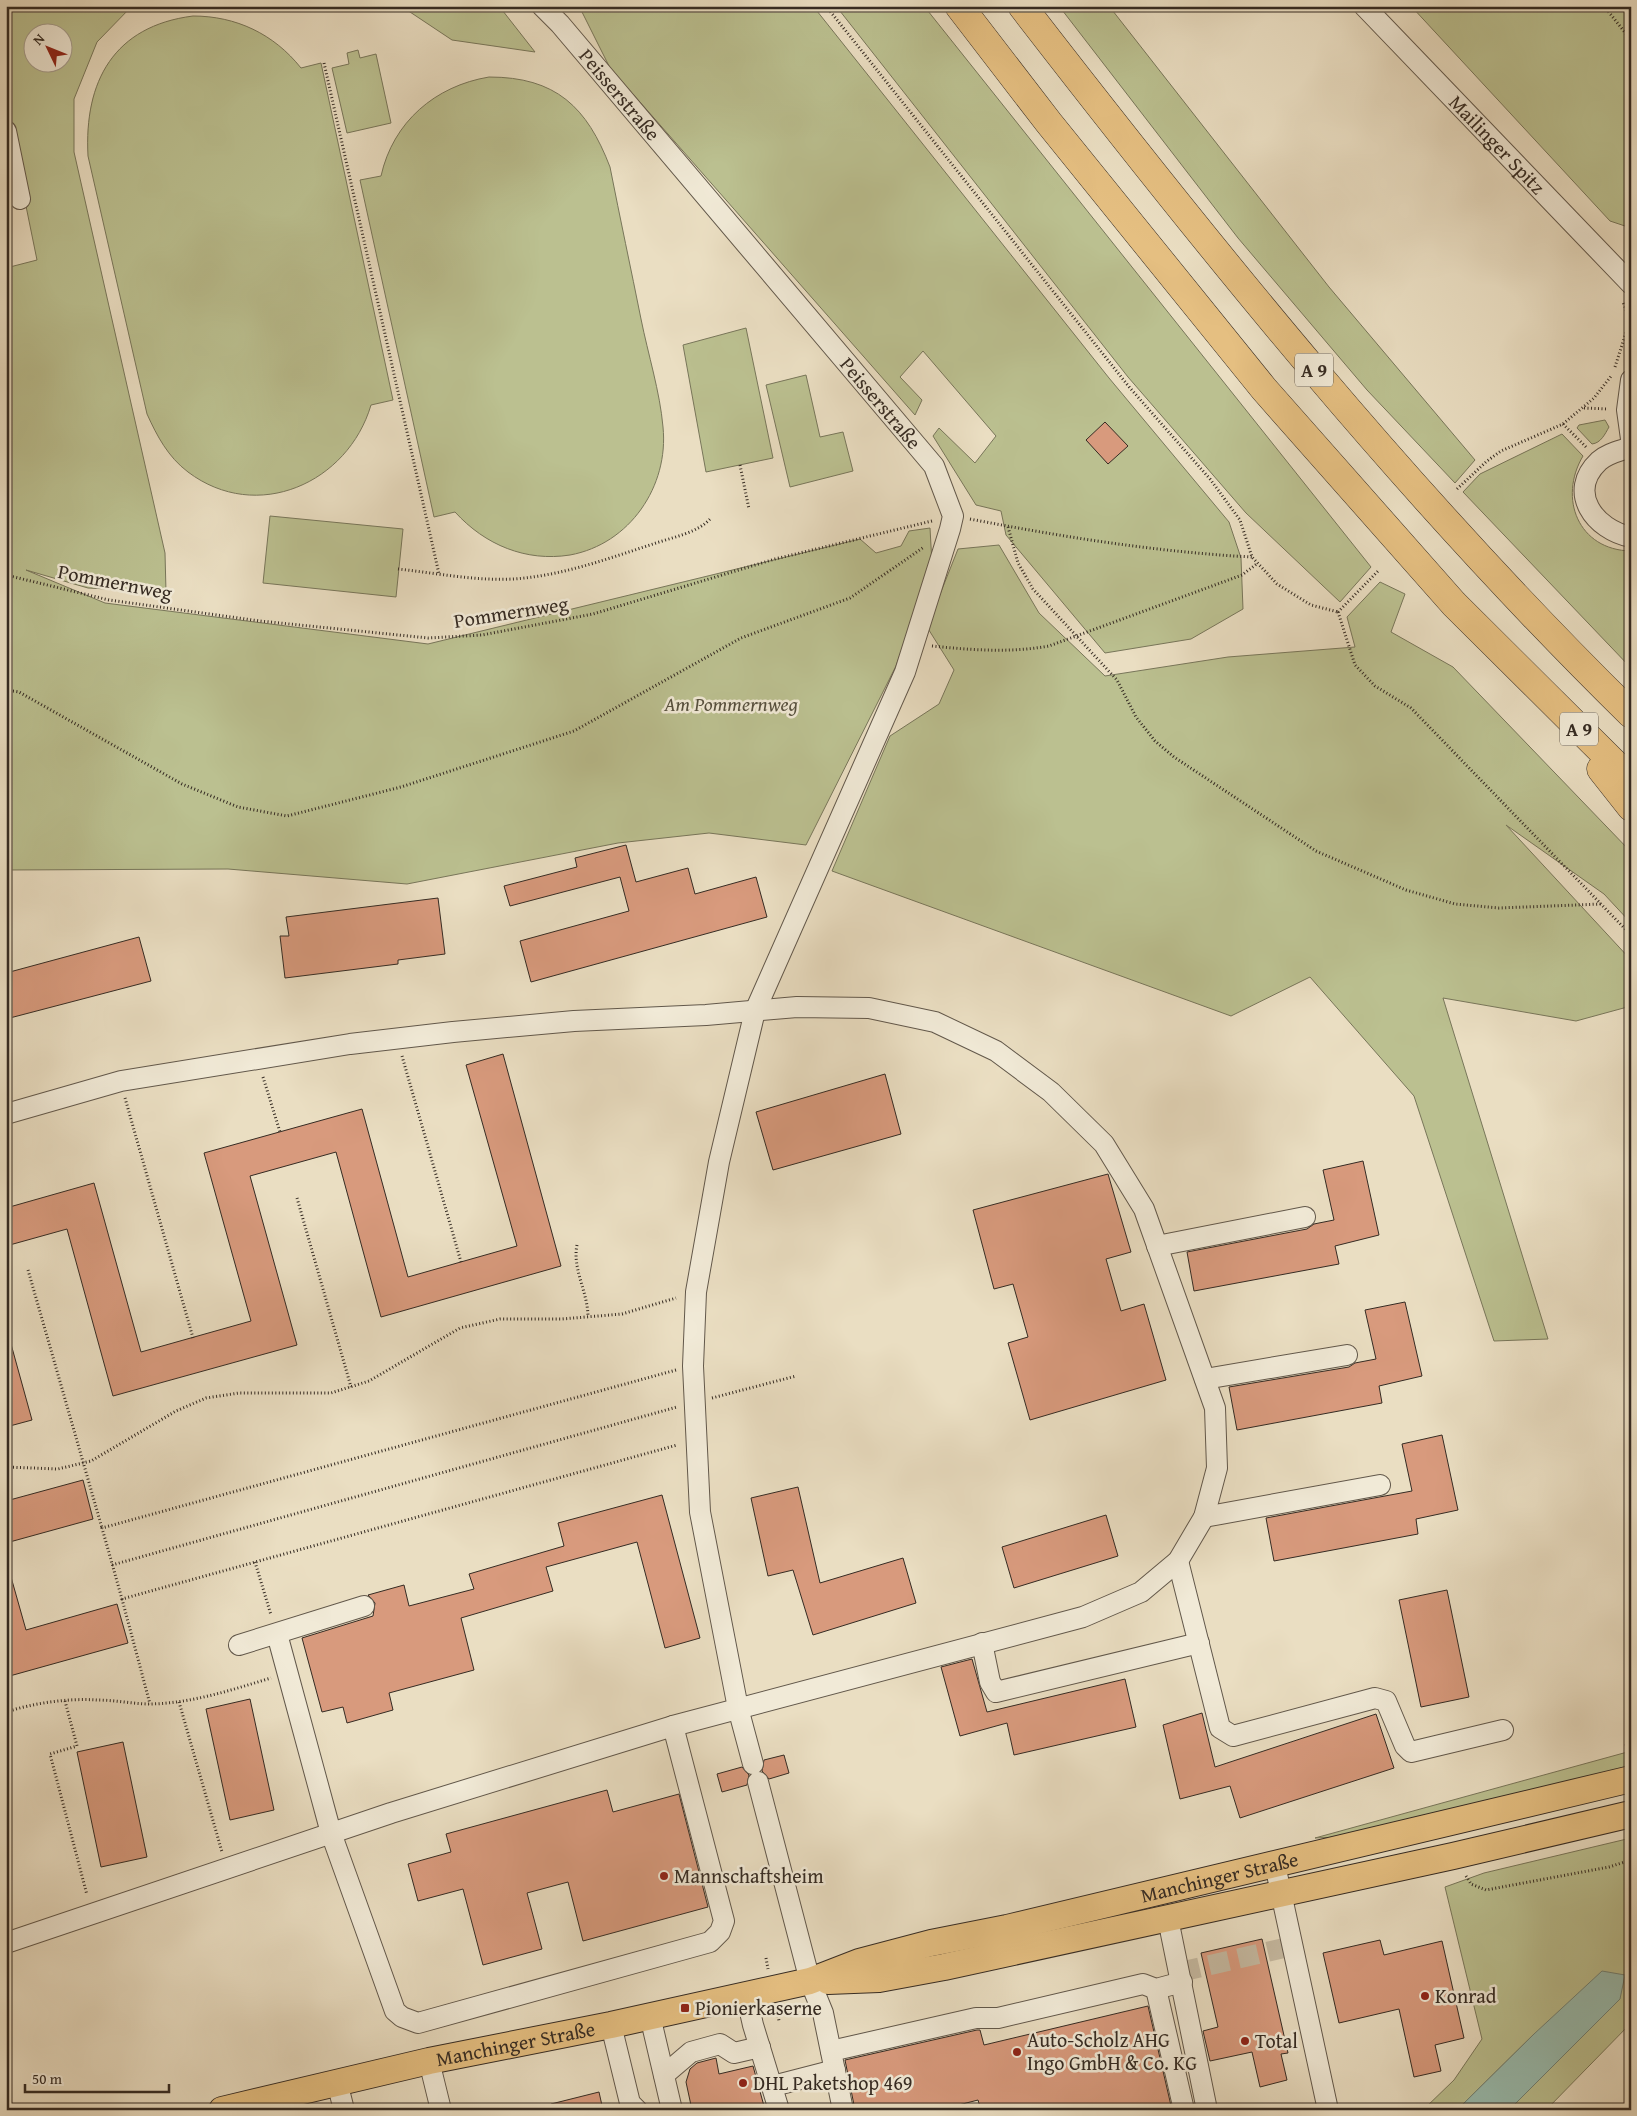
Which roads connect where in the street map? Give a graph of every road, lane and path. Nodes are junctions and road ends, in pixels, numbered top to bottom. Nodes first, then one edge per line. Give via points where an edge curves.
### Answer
1 (542, 6) edge
2 (826, 6) edge
3 (959, 6) edge
4 (1022, 6) edge
5 (1364, 6) edge
6 (1604, 6) edge
7 (558, 12) edge
8 (1631, 40) edge
9 (324, 63) dead end
10 (6, 131) edge
11 (20, 199) dead end
12 (1625, 290) edge
13 (1631, 380) edge
14 (1563, 424) junction
15 (1631, 439) edge
16 (1631, 447) edge
17 (1599, 461) junction
18 (740, 465) dead end
19 (1457, 489) dead end
20 (749, 509) dead end
21 (711, 518) dead end
22 (951, 523) junction
23 (1008, 526) junction
24 (1631, 537) edge
25 (1252, 557) junction
26 (1258, 563) junction
27 (398, 570) dead end
28 (1379, 570) dead end
29 (439, 574) junction
30 (6, 575) edge
31 (1338, 612) junction
32 (1077, 636) junction
33 (914, 644) junction
34 (1528, 678) junction
35 (6, 690) edge
36 (1631, 714) edge
37 (1631, 780) edge
38 (1631, 807) edge
39 (1602, 904) junction
40 (1631, 935) edge
41 (755, 1011) junction
42 (397, 1039) junction
43 (258, 1058) junction
44 (121, 1081) junction
45 (6, 1114) edge
46 (280, 1132) dead end
47 (297, 1198) dead end
48 (1305, 1217) dead end
49 (577, 1245) dead end
50 (1157, 1246) junction
51 (462, 1262) dead end
52 (28, 1270) dead end
53 (696, 1292) junction
54 (588, 1317) junction
55 (193, 1338) dead end
56 (1347, 1355) dead end
57 (693, 1366) junction
58 (796, 1376) dead end
59 (1205, 1379) junction
60 (351, 1387) junction
61 (694, 1402) junction
62 (695, 1440) junction
63 (83, 1463) junction
64 (6, 1467) edge
65 (1380, 1486) dead end
66 (1204, 1517) junction
67 (102, 1528) junction
68 (1178, 1561) junction
69 (255, 1562) junction
70 (112, 1565) junction
71 (122, 1599) junction
72 (364, 1606) dead end
73 (276, 1634) junction
74 (982, 1643) junction
75 (1199, 1643) junction
76 (239, 1644) dead end
77 (288, 1674) junction
78 (64, 1701) junction
79 (179, 1702) junction
80 (150, 1704) junction
81 (738, 1708) junction
82 (6, 1712) edge
83 (673, 1726) junction
84 (1503, 1730) dead end
85 (1631, 1744) edge
86 (1625, 1746) dead end
87 (1631, 1779) edge
88 (1631, 1814) edge
89 (331, 1833) junction
90 (1453, 1856) junction
91 (1631, 1860) edge
92 (1275, 1865) junction
93 (227, 1869) junction
94 (1281, 1894) junction
95 (92, 1915) junction
96 (1168, 1919) junction
97 (6, 1943) edge
98 (810, 1981) junction
99 (1182, 1982) junction
100 (1156, 1989) junction
101 (746, 1994) junction
102 (650, 2016) junction
103 (611, 2024) junction
104 (760, 2047) junction
105 (833, 2060) junction
106 (429, 2061) junction
107 (664, 2075) junction
108 (337, 2082) junction
109 (773, 2086) junction
110 (289, 2102) edge
111 (222, 2110) edge
112 (344, 2110) edge
113 (441, 2110) edge
114 (637, 2110) edge
115 (672, 2110) edge
116 (779, 2110) edge
117 (843, 2110) edge
118 (1184, 2110) edge
119 (1207, 2110) edge
120 (1328, 2110) edge

1 - 7 street, Peisserstraße
2 - 25 path via 1130,388 1210,479 1240,520
3 - 34 highway, A 9 via 1264,389 1454,604
4 - 36 highway, A 9 via 1300,354 1492,572
5 - 12 street, Mailinger Spitz
6 - 8 path
7 - 22 street, Peisserstraße via 934,466
9 - 29 path
10 - 11 street
12 - 14 path via 1630,320 1613,372 1594,398
13 - 15 street via 1627,410
14 - 17 path
14 - 19 path via 1501,451
16 - 17 street
17 - 24 street via 1586,481 1586,503 1599,523 1620,535
18 - 20 path
21 - 29 path via 704,527 585,566 540,576 511,579
22 - 23 path
22 - 30 path, Pommernweg via 775,559 593,614 482,635 428,638 109,600
22 - 33 street
22 - 35 path via 850,598 741,638 574,731 401,787 287,816 238,807 182,784 19,692
23 - 25 path via 1212,555
23 - 32 path via 1018,563 1033,589
25 - 26 path
26 - 31 path via 1277,584 1311,606
26 - 32 path via 1242,575
27 - 29 path
28 - 31 path
31 - 39 path via 1355,665 1375,686 1411,708
32 - 33 path via 1028,650
32 - 39 path via 1117,680 1136,717 1155,741 1316,851 1406,890 1455,904 1499,908
33 - 41 street via 905,672
34 - 37 highway, A 9
34 - 38 highway
39 - 40 path
41 - 42 street via 574,1021
41 - 50 street via 797,1007 869,1008 935,1022 996,1051 1051,1092 1104,1144 1144,1209
41 - 53 street via 719,1162
42 - 43 street
42 - 51 path
43 - 44 street
43 - 46 path
44 - 45 street
44 - 55 path
47 - 60 path
48 - 50 street
49 - 54 path via 574,1257 588,1304
50 - 59 street
52 - 63 path
53 - 54 path via 622,1314
53 - 57 street
54 - 60 path via 500,1319 460,1328 369,1381
56 - 59 street
57 - 61 street
57 - 67 path
58 - 61 path
59 - 66 street via 1215,1408 1217,1468
60 - 63 path via 330,1393 239,1393 206,1398 176,1411 128,1441
61 - 62 street
61 - 70 path
62 - 69 path
62 - 81 street via 700,1512
63 - 64 path via 58,1469
63 - 67 path
65 - 66 street
66 - 68 street
67 - 70 path
68 - 74 street via 1141,1592 1083,1617
68 - 75 street
69 - 71 path
69 - 73 path
70 - 71 path
71 - 80 path
72 - 73 street
73 - 76 street
73 - 77 street
74 - 75 street via 990,1682 996,1692
74 - 81 street
75 - 84 street via 1220,1728 1233,1736 1375,1698 1386,1702 1405,1746 1411,1752
77 - 79 path
77 - 89 street
78 - 80 path
78 - 82 path
78 - 95 path via 77,1746 50,1754
79 - 80 path
79 - 93 path
81 - 83 street
81 - 98 street
83 - 89 street
83 - 89 street via 724,1921 720,1932 710,1942 418,2023 395,2011
85 - 86 path
87 - 92 main road, Manchinger Straße
88 - 90 main road, Manchinger Straße
89 - 93 street
90 - 91 path via 1471,1884 1486,1890
90 - 94 main road, Manchinger Straße
92 - 94 street
92 - 98 main road, Manchinger Straße via 931,1943 859,1962
93 - 95 street
94 - 96 main road, Manchinger Straße
94 - 120 street
95 - 97 street
96 - 98 main road, Manchinger Straße via 879,1979
96 - 99 street
98 - 101 main road, Manchinger Straße
98 - 105 street via 823,2013
99 - 100 street
99 - 119 street
100 - 105 street via 1143,1984 998,2018 976,2018
100 - 118 street
101 - 102 main road, Manchinger Straße
101 - 104 street
102 - 103 main road, Manchinger Straße
102 - 107 street
103 - 106 main road, Manchinger Straße
103 - 114 street via 630,2103
104 - 107 street via 734,2053 720,2044 691,2052
104 - 109 street
105 - 109 street
105 - 117 street
106 - 108 main road, Manchinger Straße
106 - 113 street
107 - 115 street
108 - 110 main road, Manchinger Straße
108 - 112 street
109 - 116 street
110 - 111 main road, Manchinger Straße

